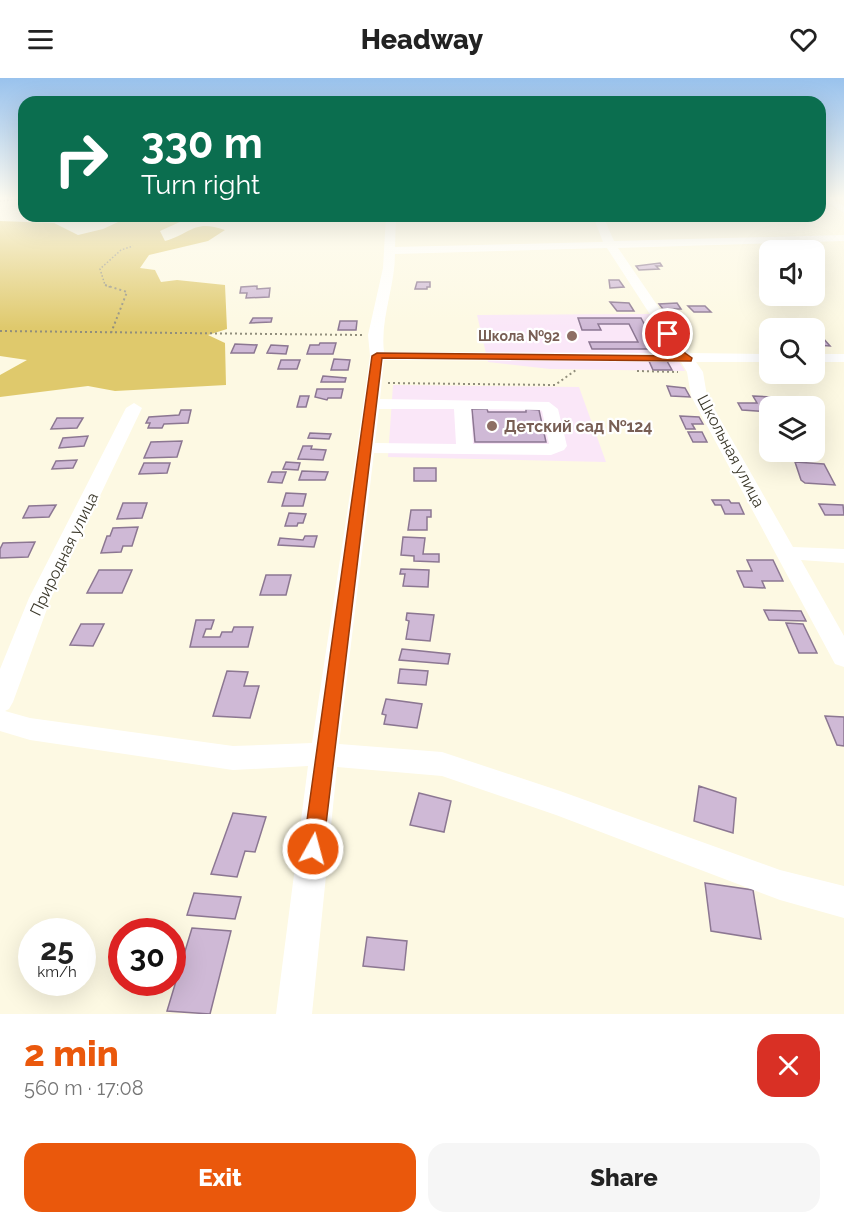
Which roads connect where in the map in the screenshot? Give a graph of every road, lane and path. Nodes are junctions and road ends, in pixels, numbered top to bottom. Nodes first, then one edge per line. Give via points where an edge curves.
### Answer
1 (390, 241) edge
2 (609, 241) edge
3 (739, 241) edge
4 (610, 244) junction
5 (133, 246) dead end
6 (390, 251) junction
7 (0, 331) edge
8 (111, 333) junction
9 (376, 345) junction
10 (825, 358) edge
11 (844, 358) edge
12 (759, 359) edge
13 (691, 365) junction
14 (577, 370) dead end
15 (636, 371) dead end
16 (379, 404) junction
17 (462, 405) junction
18 (134, 408) dead end
19 (366, 448) junction
20 (465, 449) junction
21 (787, 552) junction
22 (844, 556) edge
23 (844, 658) edge
24 (0, 702) edge
25 (0, 720) edge
26 (324, 754) junction
27 (844, 902) edge
28 (294, 1014) edge

1 - 6 street
2 - 4 street, Школьная улица
3 - 4 street
4 - 6 street
4 - 13 street, Школьная улица
5 - 8 path via 121,250 100,269 105,285 127,292
6 - 9 street
7 - 8 path
8 - 9 path
9 - 13 street
9 - 16 street
10 - 11 street
12 - 13 street
13 - 15 path
13 - 21 street, Школьная улица via 699,396
14 - 16 path via 555,385 388,383
16 - 17 street
16 - 19 street
17 - 20 street
17 - 20 street via 548,407 558,446 551,450
18 - 24 street, Природная улица via 40,598
19 - 20 street
19 - 26 street
21 - 22 street
21 - 23 street, Школьная улица
25 - 26 street via 30,729 233,758
26 - 27 street via 442,764 780,885
26 - 28 street

